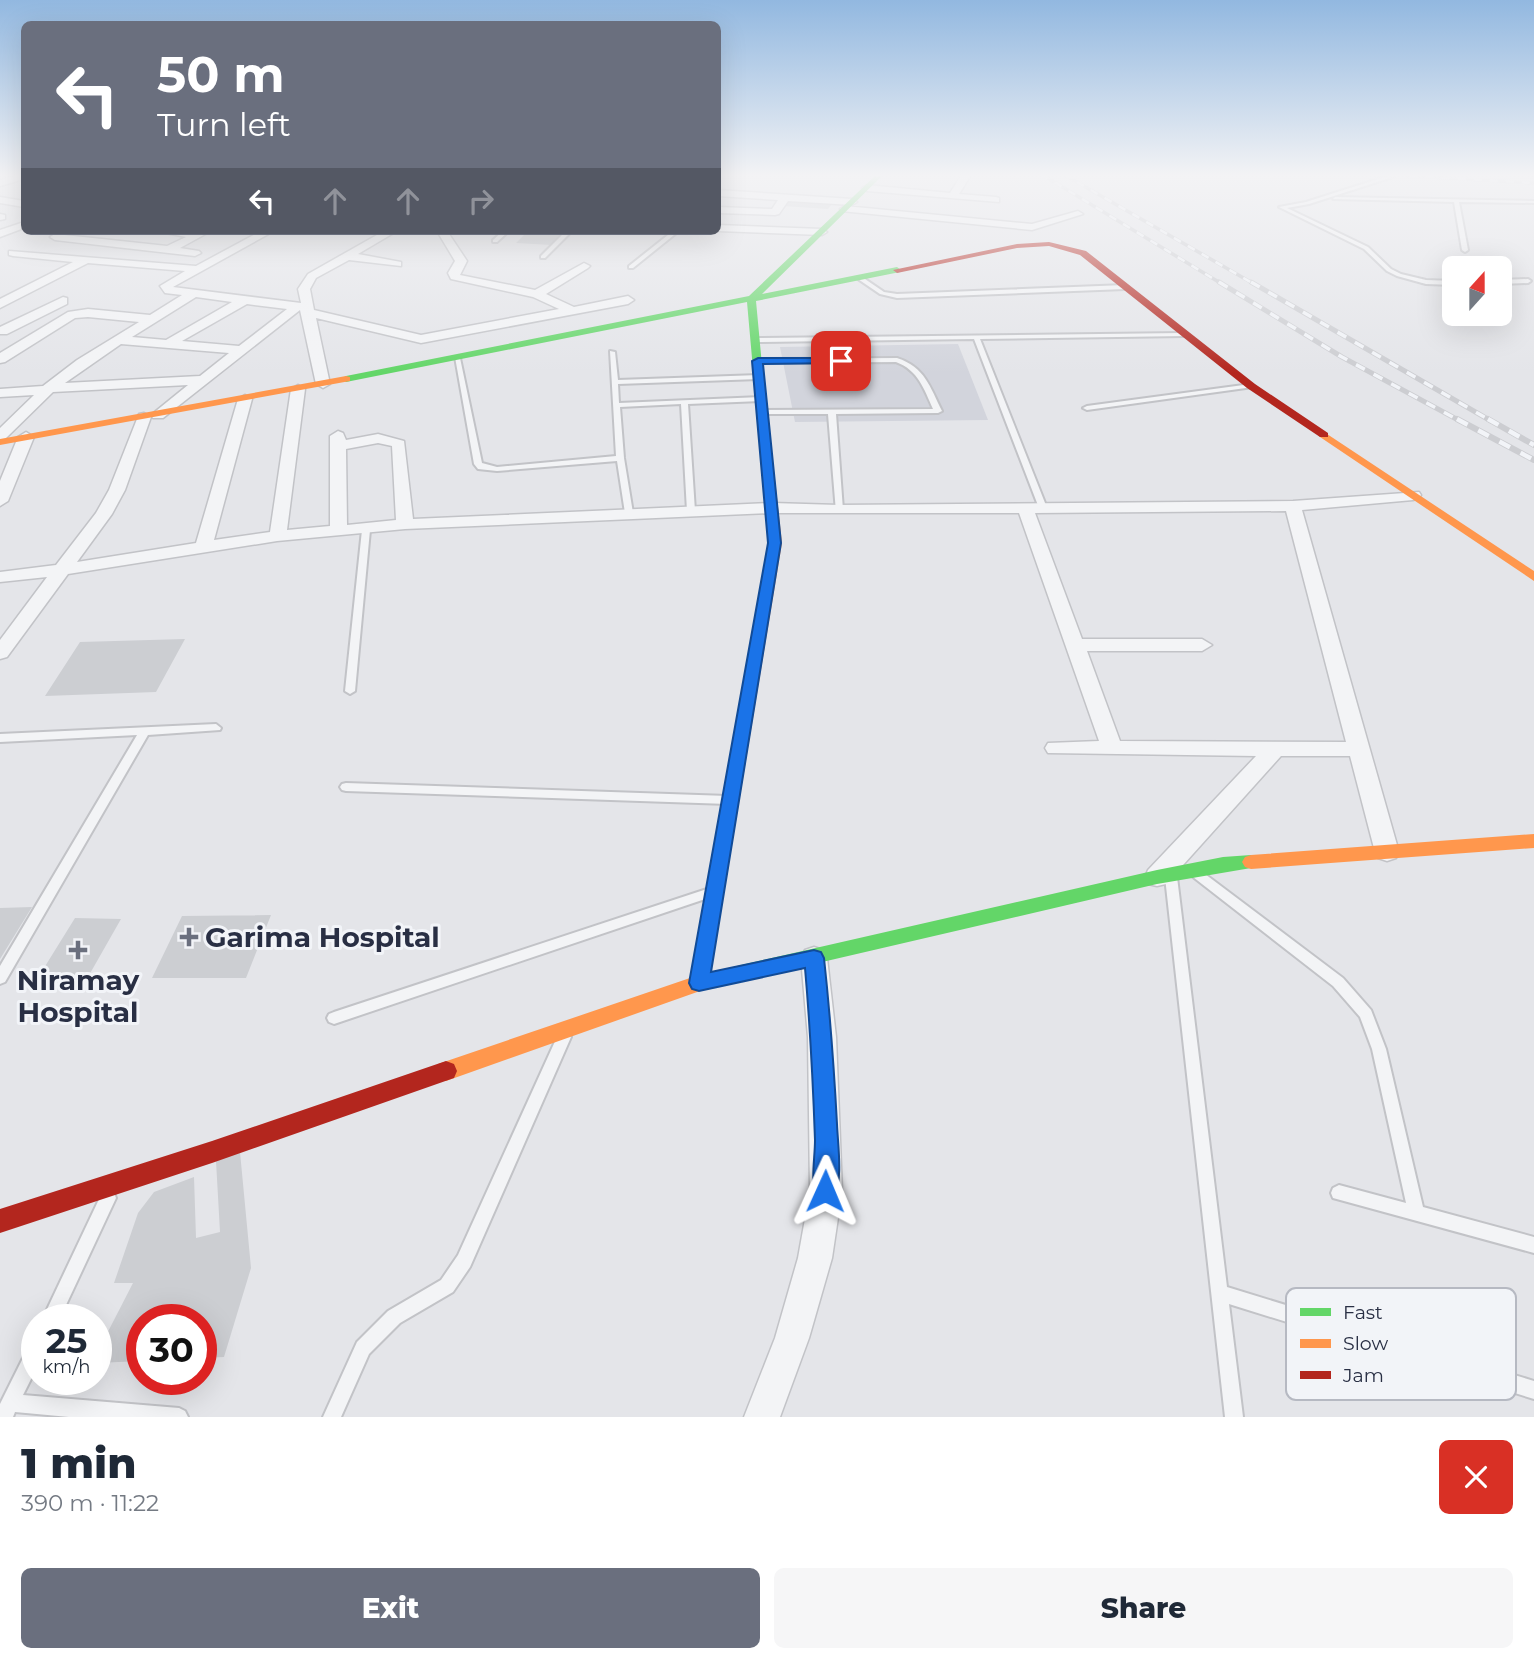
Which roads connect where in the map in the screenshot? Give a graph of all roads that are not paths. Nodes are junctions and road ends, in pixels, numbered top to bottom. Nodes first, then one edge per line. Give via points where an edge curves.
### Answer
1 (47, 240) edge
2 (82, 240) edge
3 (188, 240) edge
4 (251, 240) edge
5 (376, 240) edge
6 (448, 240) edge
7 (560, 240) edge
8 (665, 240) edge
9 (814, 240) edge
10 (1350, 240) edge
11 (1463, 240) edge
12 (168, 250) junction
13 (1465, 250) dead end
14 (13, 253) junction
15 (195, 253) dead end
16 (347, 256) junction
17 (543, 257) dead end
18 (0, 259) edge
19 (87, 260) junction
20 (397, 264) dead end
21 (584, 266) dead end
22 (631, 267) dead end
23 (196, 269) junction
24 (860, 278) junction
25 (1528, 281) dead end
26 (1512, 282) edge
27 (1442, 283) edge
28 (1125, 287) junction
29 (0, 293) edge
30 (192, 294) junction
31 (537, 294) junction
32 (17, 295) junction
33 (244, 300) junction
34 (628, 300) dead end
35 (751, 300) junction
36 (62, 301) dead end
37 (0, 304) edge
38 (306, 309) junction
39 (571, 310) junction
40 (151, 319) junction
41 (2, 332) edge
42 (39, 333) junction
43 (1183, 335) junction
44 (977, 339) junction
45 (118, 340) junction
46 (756, 341) junction
47 (168, 344) junction
48 (241, 350) junction
49 (612, 352) dead end
50 (457, 358) junction
51 (0, 359) edge
52 (758, 369) junction
53 (202, 380) junction
54 (614, 382) junction
55 (323, 384) junction
56 (1251, 386) junction
57 (49, 389) junction
58 (298, 389) junction
59 (0, 393) edge
60 (245, 399) junction
61 (684, 402) junction
62 (616, 405) junction
63 (762, 405) junction
64 (1087, 408) dead end
65 (832, 412) junction
66 (151, 416) junction
67 (0, 436) edge
68 (26, 437) junction
69 (0, 442) edge
70 (620, 458) junction
71 (1413, 495) junction
72 (0, 500) edge
73 (1293, 506) junction
74 (772, 508) junction
75 (1034, 508) junction
76 (839, 510) junction
77 (1435, 510) junction
78 (691, 511) junction
79 (629, 513) junction
80 (405, 524) junction
81 (366, 530) junction
82 (339, 532) junction
83 (278, 536) junction
84 (204, 548) junction
85 (1534, 561) edge
86 (63, 572) junction
87 (0, 577) edge
88 (1534, 577) edge
89 (1075, 645) junction
90 (1202, 645) dead end
91 (0, 653) edge
92 (350, 691) dead end
93 (216, 728) dead end
94 (145, 731) junction
95 (0, 738) edge
96 (1056, 748) dead end
97 (1112, 748) junction
98 (1275, 749) junction
99 (1359, 749) junction
100 (346, 787) dead end
101 (730, 800) junction
102 (1534, 841) edge
103 (1387, 852) junction
104 (1192, 870) junction
105 (1164, 875) junction
106 (714, 891) junction
107 (814, 958) junction
108 (0, 978) edge
109 (699, 983) junction
110 (334, 1018) dead end
111 (568, 1028) junction
112 (116, 1183) junction
113 (1339, 1193) dead end
114 (1416, 1213) junction
115 (0, 1221) edge
116 (1534, 1245) edge
117 (1220, 1293) junction
118 (58, 1304) edge
119 (1286, 1313) edge
120 (21, 1381) edge
121 (1516, 1384) edge
122 (1534, 1390) edge
123 (7, 1410) edge
124 (178, 1417) edge
125 (332, 1417) edge
126 (762, 1417) edge
127 (1234, 1417) edge

1 - 14 street
2 - 12 street
3 - 12 street
4 - 23 street
5 - 16 street
6 - 31 street via 461,261 455,277
7 - 17 lane
8 - 22 lane
9 - 35 street
10 - 27 lane via 1399,275
11 - 13 lane
12 - 15 street
14 - 18 street
14 - 19 street
16 - 20 street
16 - 38 street via 306,283
19 - 23 street
19 - 32 street
21 - 31 street
23 - 30 street via 166,286
24 - 28 lane via 882,293 897,296
24 - 28 street via 1017,246 1049,244 1083,253
24 - 35 street
25 - 26 lane
28 - 43 street
29 - 32 street
30 - 33 street
30 - 40 street
31 - 39 street
32 - 37 street
33 - 38 street
33 - 47 street
34 - 39 street
35 - 46 street
35 - 50 street
36 - 41 street
38 - 39 street via 421,339
38 - 48 street
38 - 55 street
40 - 42 street via 79,313
40 - 45 street
41 - 42 street
42 - 51 street
43 - 44 lane
43 - 56 street
44 - 46 lane
44 - 75 lane
45 - 47 street
45 - 57 street
46 - 52 street
47 - 48 street
48 - 53 street
49 - 54 lane
50 - 55 street
50 - 70 lane via 481,467
52 - 54 lane
52 - 63 street
52 - 65 lane via 897,360 920,372 937,411
53 - 57 street
53 - 66 street
54 - 62 lane
55 - 58 street
56 - 64 lane
56 - 71 street
57 - 59 street
57 - 67 street
58 - 60 street
58 - 83 street
60 - 66 street
60 - 84 street
61 - 62 lane
61 - 63 lane
61 - 78 lane
62 - 70 lane
63 - 65 lane
63 - 74 street
65 - 76 lane
66 - 68 street
66 - 86 street via 104,514
68 - 69 street
68 - 72 street
70 - 79 lane
71 - 73 street
71 - 77 street
73 - 75 street
73 - 99 street
74 - 76 street
74 - 78 street
74 - 101 street via 775,543
75 - 76 street
75 - 89 street
77 - 85 street
77 - 88 street
78 - 79 street
79 - 80 street
80 - 81 street
80 - 82 street via 399,444 385,439 338,441
81 - 82 street
81 - 92 lane
82 - 83 street
83 - 84 street
84 - 86 street
86 - 87 street
86 - 91 street
89 - 90 street
89 - 97 street
93 - 94 lane
94 - 95 lane
94 - 108 lane
96 - 97 street
97 - 98 street
98 - 99 street
98 - 105 street
99 - 103 street
100 - 101 lane
101 - 106 street
102 - 103 street
103 - 104 street
104 - 105 street
104 - 114 lane via 1338,982 1366,1014
105 - 107 street
105 - 117 lane
106 - 109 street
106 - 110 lane
107 - 109 street
107 - 126 street via 822,1037 825,1191 811,1271
109 - 111 street
111 - 112 street
111 - 125 lane via 464,1261 447,1286 394,1317 363,1348
112 - 115 street
112 - 118 lane
113 - 114 lane
114 - 116 lane
117 - 119 lane
117 - 127 lane
120 - 123 lane
121 - 122 lane
123 - 124 lane

